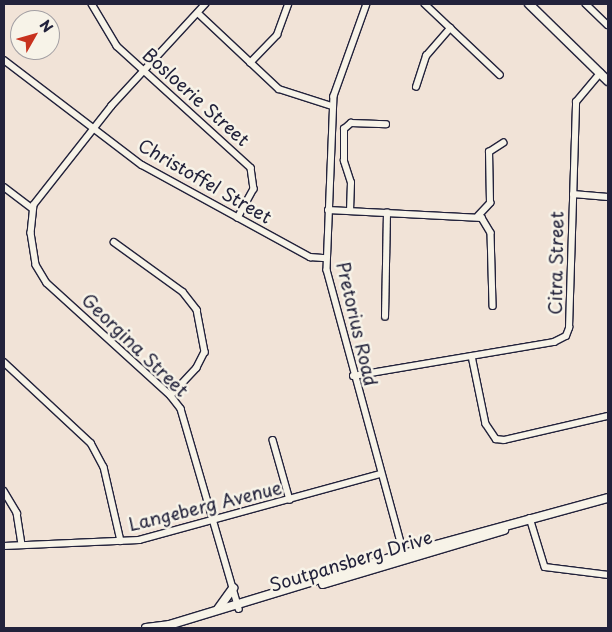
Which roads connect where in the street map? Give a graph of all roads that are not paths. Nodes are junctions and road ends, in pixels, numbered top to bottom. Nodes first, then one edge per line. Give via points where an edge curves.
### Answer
1 (92, 4) edge
2 (206, 4) edge
3 (288, 4) edge
4 (367, 4) edge
5 (424, 4) edge
6 (530, 4) edge
7 (586, 4) edge
8 (198, 13) junction
9 (608, 25) edge
10 (450, 28) junction
11 (4, 60) edge
12 (250, 63) junction
13 (144, 70) junction
14 (600, 73) junction
15 (500, 75) dead end
16 (608, 80) edge
17 (416, 87) dead end
18 (332, 106) junction
19 (386, 124) dead end
20 (94, 128) junction
21 (503, 143) dead end
22 (4, 187) edge
23 (573, 194) junction
24 (608, 197) edge
25 (32, 208) junction
26 (328, 210) junction
27 (350, 211) junction
28 (386, 212) junction
29 (478, 216) junction
30 (238, 218) junction
31 (114, 242) dead end
32 (326, 258) junction
33 (493, 306) dead end
34 (385, 317) dead end
35 (472, 356) junction
36 (4, 362) edge
37 (353, 376) junction
38 (171, 396) junction
39 (608, 416) edge
40 (273, 440) dead end
41 (381, 474) junction
42 (4, 491) edge
43 (608, 498) edge
44 (290, 500) junction
45 (214, 520) junction
46 (530, 520) junction
47 (121, 541) junction
48 (22, 545) junction
49 (4, 546) edge
50 (404, 557) junction
51 (608, 575) edge
52 (233, 588) junction
53 (238, 607) junction
54 (214, 611) junction
55 (169, 625) junction
56 (146, 628) edge

1 - 13 street, Bosloerie Street via 112,41
2 - 8 street
3 - 12 street via 277,35
4 - 18 street, Pretorius Road
5 - 10 street
6 - 14 street
7 - 9 street
8 - 12 street
8 - 13 street
10 - 15 street
10 - 17 street via 426,56
11 - 20 street, Christoffel Street
12 - 18 street via 279,89
13 - 20 street
13 - 30 street, Bosloerie Street via 251,168 254,189
14 - 16 street
14 - 23 street, Citra Street via 576,102
18 - 26 street, Pretorius Road
19 - 27 street via 351,123 344,129 344,161 351,183
20 - 25 street
20 - 30 street, Christoffel Street via 142,165
21 - 29 street via 489,152 490,203
22 - 25 street
23 - 24 street
23 - 35 street, Citra Street via 568,332 554,342
25 - 38 street, Georgina Street via 34,254 42,277
26 - 27 street
26 - 32 street, Pretorius Road
27 - 28 street
28 - 29 street
28 - 34 street
29 - 33 street via 488,224 491,233
30 - 32 street, Christoffel Street via 310,258
31 - 38 street via 183,292 197,310 206,352 202,362
32 - 37 street, Pretorius Road via 328,282
35 - 37 street, Citra Street
35 - 39 street via 486,424 496,439 504,440
36 - 47 street via 91,443 102,461
37 - 41 street, Pretorius Road
38 - 45 street, Georgina Street via 183,414
40 - 44 street
41 - 44 street, Langeberg Avenue
41 - 50 street, Pretorius Road
42 - 48 street via 17,513
43 - 46 street, Soutpansberg Drive
44 - 45 street, Langeberg Avenue
45 - 47 street, Langeberg Avenue via 139,540
45 - 52 street, Georgina Street
46 - 50 street, Soutpansberg Drive
46 - 51 street via 545,567
47 - 48 street, Langeberg Avenue
48 - 49 street, Langeberg Avenue
50 - 53 street, Soutpansberg Drive
52 - 53 street, Georgina Street
52 - 54 street via 226,602
53 - 54 street, Soutpansberg Drive
53 - 55 street, Soutpansberg Drive
54 - 55 street, Soutpansberg Drive
55 - 56 street, Soutpansberg Drive

